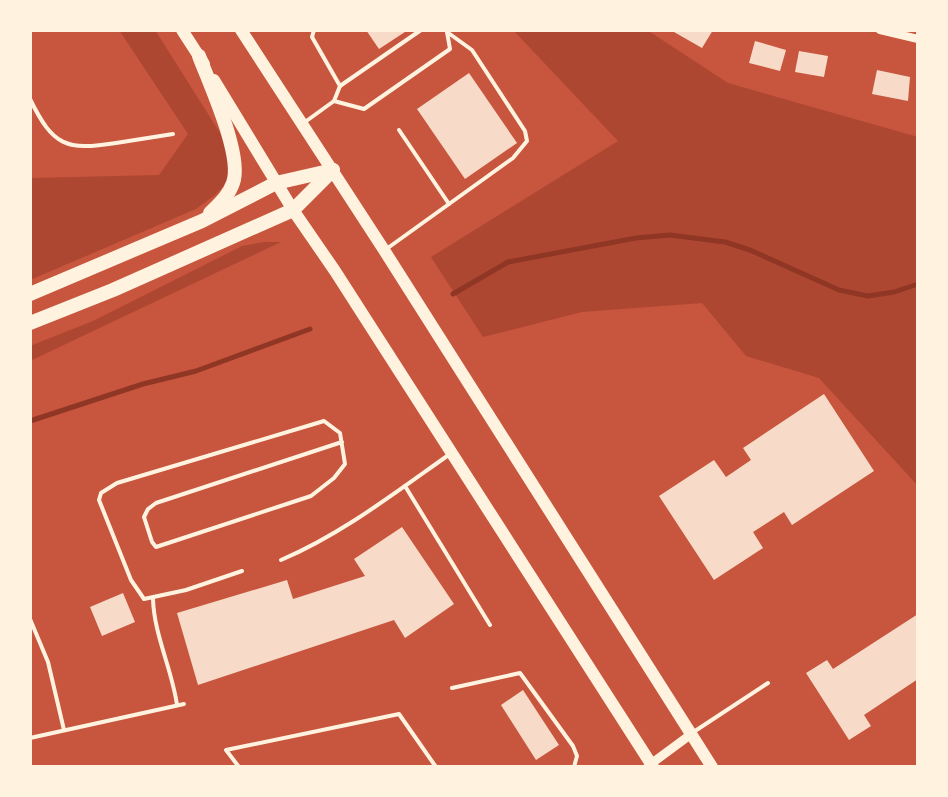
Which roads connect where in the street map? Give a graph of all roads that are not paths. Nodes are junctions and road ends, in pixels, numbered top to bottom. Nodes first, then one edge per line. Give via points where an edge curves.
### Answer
1 (182, 30) edge
2 (241, 30) edge
3 (314, 30) edge
4 (421, 30) edge
5 (880, 30) edge
6 (446, 31) edge
7 (918, 39) edge
8 (199, 56) junction
9 (340, 86) junction
10 (30, 99) edge
11 (334, 101) junction
12 (303, 124) junction
13 (399, 130) dead end
14 (173, 134) dead end
15 (333, 170) junction
16 (276, 183) junction
17 (449, 204) junction
18 (293, 210) junction
19 (202, 221) junction
20 (384, 250) junction
21 (30, 294) edge
22 (30, 323) edge
23 (342, 442) junction
24 (452, 453) junction
25 (405, 486) junction
26 (281, 560) dead end
27 (242, 571) dead end
28 (153, 599) junction
29 (30, 619) edge
30 (490, 625) dead end
31 (768, 683) dead end
32 (452, 688) dead end
33 (184, 704) dead end
34 (177, 705) junction
35 (64, 730) junction
36 (690, 735) junction
37 (30, 738) edge
38 (650, 766) edge
39 (239, 767) edge
40 (436, 767) edge
41 (574, 767) edge
42 (712, 767) edge

1 - 8 main road
2 - 12 main road
3 - 9 lane via 312,37
4 - 9 lane
5 - 7 street
6 - 11 lane via 450,49 364,109
6 - 17 lane via 472,50 527,141 513,158
8 - 16 main road
8 - 19 highway via 236,155 235,180 228,194
9 - 11 lane
10 - 14 lane via 50,132 81,148
11 - 12 lane
12 - 15 main road
13 - 17 lane
15 - 16 highway
15 - 18 highway
15 - 20 main road
16 - 18 main road
16 - 19 highway
17 - 20 lane
18 - 22 highway
18 - 24 main road
19 - 21 highway
20 - 36 main road
23 - 23 lane via 345,464 311,496 156,547 152,542 144,517 156,503
23 - 28 lane via 340,433 324,421 117,483 101,493 99,500 131,580 144,599
24 - 25 lane
24 - 38 main road
25 - 26 lane via 308,549
25 - 30 lane
27 - 28 lane
28 - 34 lane
29 - 35 lane via 48,662
31 - 36 lane
32 - 41 lane via 520,673 573,746
33 - 34 lane
34 - 35 lane
35 - 37 lane
36 - 38 street
36 - 42 main road
39 - 40 lane via 226,750 399,714

